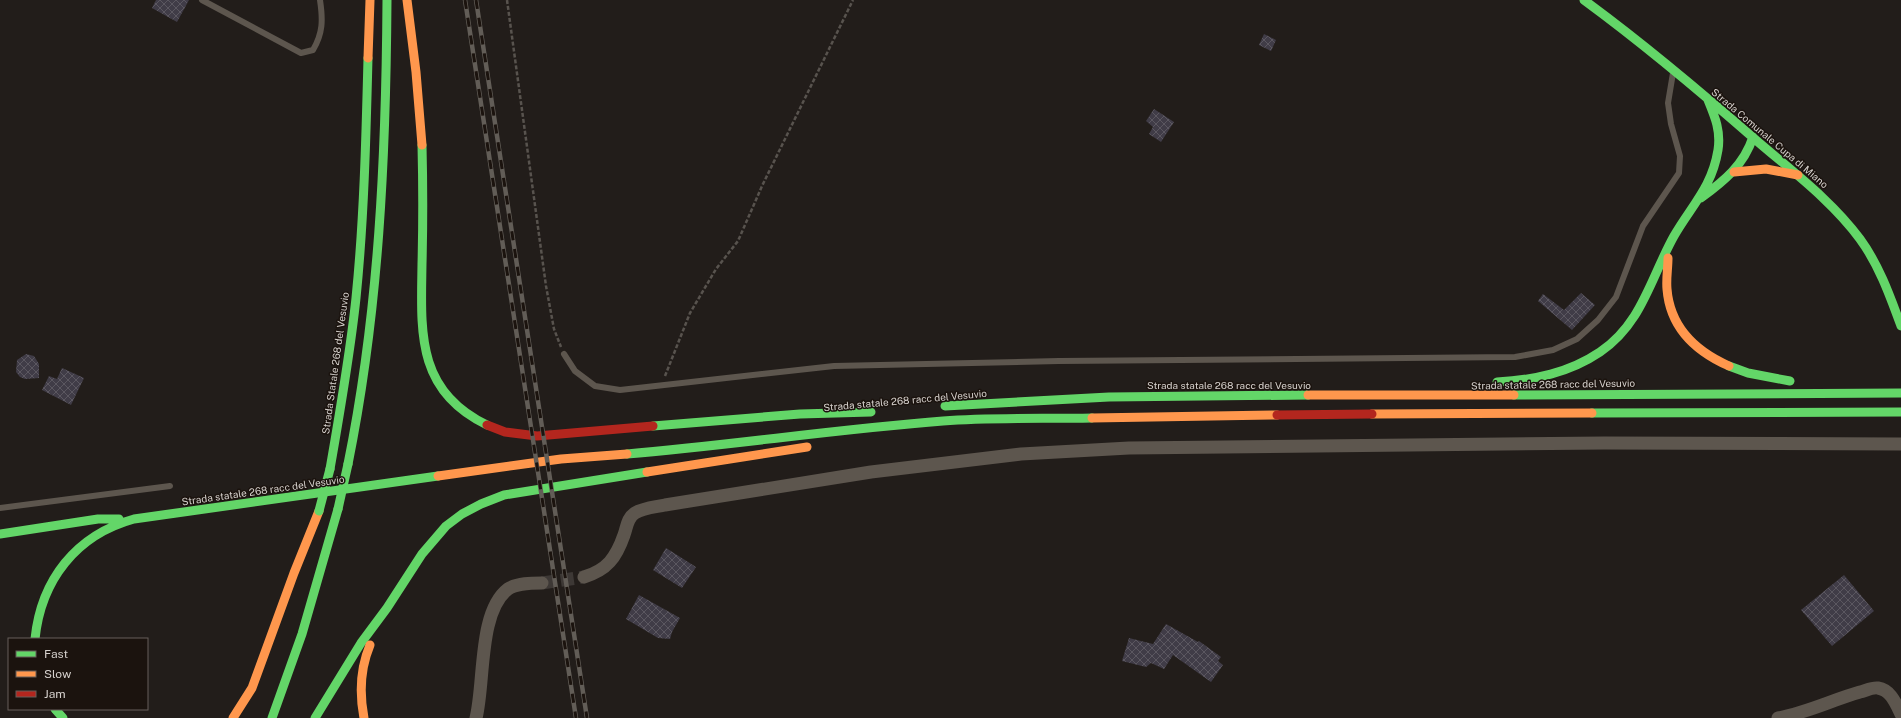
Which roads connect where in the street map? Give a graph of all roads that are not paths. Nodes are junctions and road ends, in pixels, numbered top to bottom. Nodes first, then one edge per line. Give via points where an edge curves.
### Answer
1 (202, 0) edge
2 (320, 0) edge
3 (370, 0) edge
4 (387, 0) edge
5 (407, 0) edge
6 (1584, 0) edge
7 (1674, 70) junction
8 (1708, 100) junction
9 (1753, 137) junction
10 (1738, 141) dead end
11 (1729, 148) dead end
12 (1714, 167) junction
13 (1734, 172) junction
14 (1798, 175) junction
15 (1700, 198) junction
16 (1668, 249) junction
17 (1901, 326) edge
18 (564, 354) road end
19 (1797, 381) dead end
20 (1490, 382) dead end
21 (1856, 384) dead end
22 (1429, 386) dead end
23 (1901, 388) edge
24 (1901, 393) edge
25 (1340, 395) junction
26 (937, 407) dead end
27 (1901, 412) edge
28 (1045, 419) junction
29 (751, 428) dead end
30 (907, 434) dead end
31 (633, 444) dead end
32 (1901, 444) edge
33 (818, 446) dead end
34 (561, 459) junction
35 (170, 486) dead end
36 (0, 508) edge
37 (319, 511) junction
38 (134, 519) junction
39 (0, 534) edge
40 (584, 577) tunnel mouth
41 (542, 583) tunnel mouth
42 (292, 608) dead end
43 (386, 610) junction
44 (35, 638) edge
45 (54, 710) edge
46 (1901, 714) edge
47 (63, 718) edge
48 (233, 718) edge
49 (272, 718) edge
50 (315, 718) edge
51 (364, 718) edge
52 (476, 718) edge
53 (1778, 718) edge

1 - 2 lane via 301,53 313,50 320,39
3 - 37 main road, Strada Statale 268 del Vesuvio, bridge via 366,139 356,297 347,372 330,469
4 - 49 main road, bridge via 378,250 365,373 338,509 302,634
5 - 29 main road, Strada statale 268 racc del Vesuvio via 421,138 421,324 424,350 432,373 444,392 477,421 517,436 800,414 875,412
6 - 7 main road, Strada Comunale Cupa di Miano
7 - 8 main road, Strada Comunale Cupa di Miano
7 - 18 lane via 1668,103 1680,156 1679,173 1644,226 1616,296 1598,320 1577,338 1553,350 1515,356 1486,357 1151,359 834,366 620,390 595,386 575,371
8 - 9 main road, Strada Comunale Cupa di Miano
8 - 12 main road via 1719,134
9 - 10 main road
9 - 13 main road via 1750,149
9 - 14 main road, Strada Comunale Cupa di Miano
11 - 12 main road
12 - 15 main road
13 - 14 main road via 1773,168
13 - 15 main road
14 - 17 main road, Strada Comunale Cupa di Miano via 1839,212 1870,254 1890,294
15 - 16 main road via 1678,228
16 - 19 main road via 1668,290 1672,310 1682,332 1696,348 1734,370 1762,378
16 - 20 main road via 1630,326 1609,346 1583,363 1549,376 1512,382
21 - 23 main road
22 - 25 main road
24 - 25 main road, Strada statale 268 racc del Vesuvio
25 - 26 main road, Strada statale 268 racc del Vesuvio via 1109,397
27 - 28 main road, Strada statale 268 racc del Vesuvio via 1182,415
28 - 30 main road
28 - 34 main road, Strada statale 268 racc del Vesuvio via 999,418 875,427
31 - 34 main road, Strada statale 268 racc del Vesuvio
32 - 40 street via 1137,448 1021,454 871,472 665,505 635,513 628,521 615,556 606,568
33 - 43 main road via 525,491 485,501 461,514 433,538
34 - 38 main road, Strada statale 268 racc del Vesuvio
35 - 36 lane
37 - 42 main road, Strada Statale 268 del Vesuvio
37 - 48 main road via 252,688
38 - 39 main road via 98,519
38 - 44 main road, Strada statale 268 racc del Vesuvio via 103,530 70,556 56,573 45,593 38,615
41 - 52 street via 528,583 509,588 496,601 489,617
43 - 50 main road via 369,632
43 - 51 main road via 364,658 360,679
45 - 47 main road
46 - 53 street via 1893,698 1886,691 1877,688

